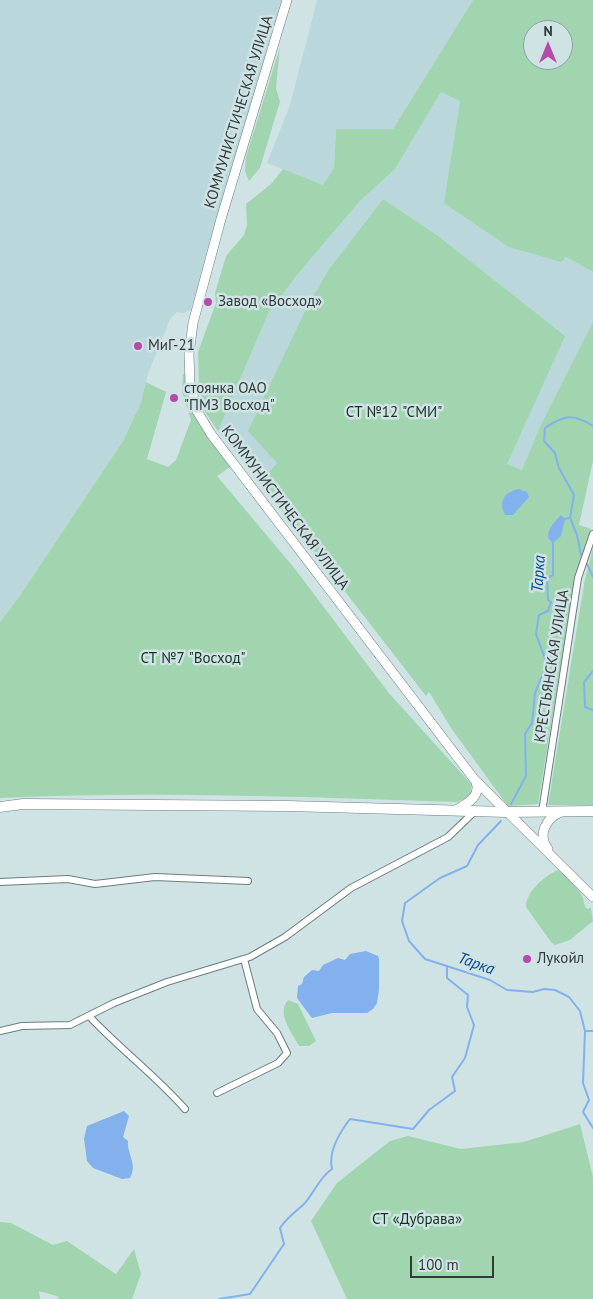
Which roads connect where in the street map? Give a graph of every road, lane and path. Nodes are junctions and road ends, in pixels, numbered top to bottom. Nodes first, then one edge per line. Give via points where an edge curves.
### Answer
1 (287, 0) edge
2 (593, 534) edge
3 (474, 779) junction
4 (0, 807) edge
5 (543, 807) junction
6 (456, 810) junction
7 (475, 811) junction
8 (593, 811) edge
9 (506, 812) junction
10 (562, 812) junction
11 (556, 860) junction
12 (248, 881) dead end
13 (0, 882) edge
14 (593, 897) edge
15 (244, 959) junction
16 (90, 1016) junction
17 (0, 1031) edge
18 (217, 1093) dead end
19 (185, 1109) dead end

1 - 3 main road, КОММУНИСТИЧЕСКАЯ УЛИЦА via 193,323 189,363 194,399 211,434
2 - 5 street, КРЕСТЬЯНСКАЯ УЛИЦА via 578,578
3 - 6 main road via 476,792 473,798
3 - 9 main road, КОММУНИСТИЧЕСКАЯ УЛИЦА
4 - 6 main road via 23,804
5 - 9 main road
5 - 10 main road
6 - 7 main road
7 - 9 main road
7 - 15 street via 448,838 351,888 285,937
8 - 10 main road
9 - 11 main road, КОММУНИСТИЧЕСКАЯ УЛИЦА
10 - 11 main road via 552,816 544,830 545,845
11 - 14 main road, КОММУНИСТИЧЕСКАЯ УЛИЦА
12 - 13 street via 155,877 95,884 68,879
15 - 16 street via 167,982
15 - 18 street via 257,1009 277,1033 287,1053 278,1063
16 - 17 street via 70,1025 22,1026
16 - 19 street via 155,1076

